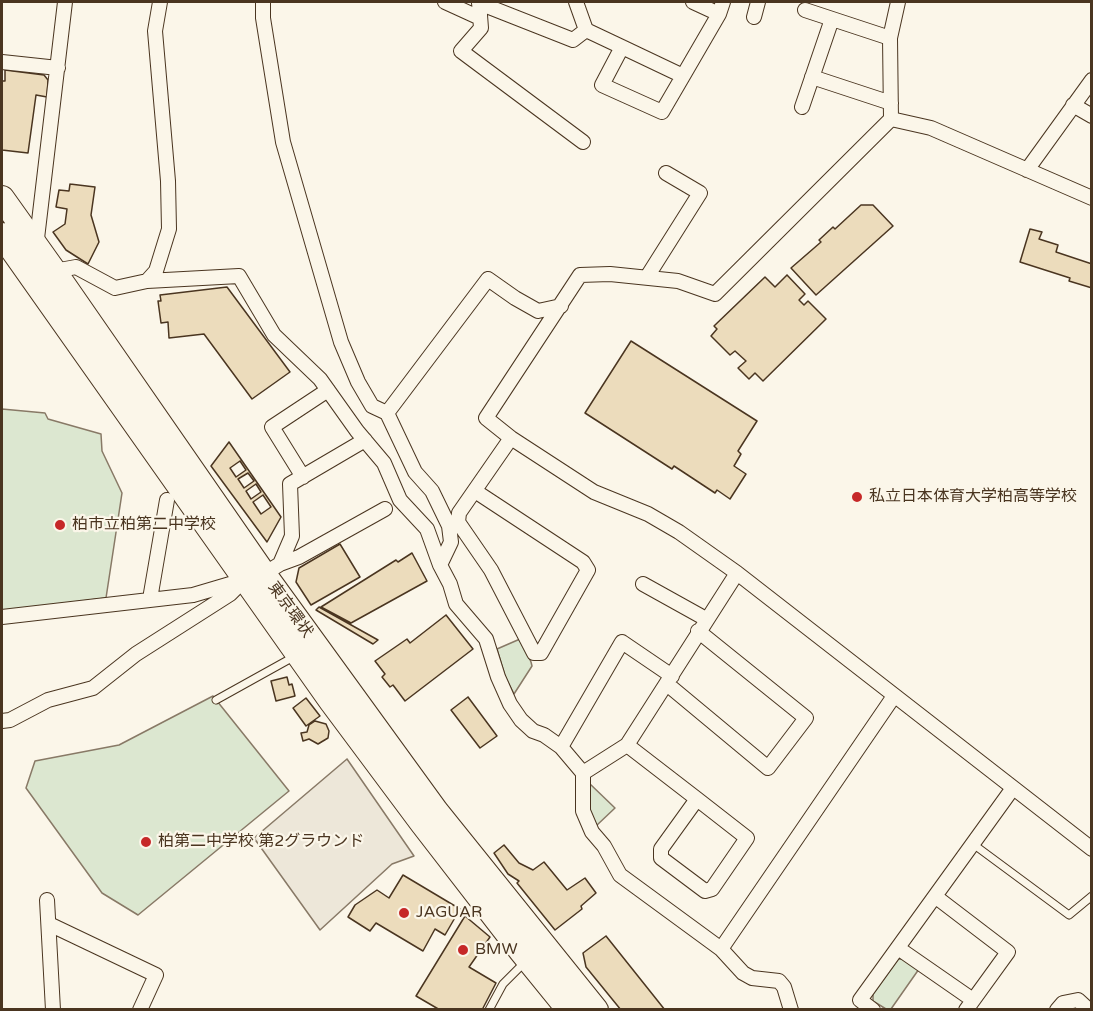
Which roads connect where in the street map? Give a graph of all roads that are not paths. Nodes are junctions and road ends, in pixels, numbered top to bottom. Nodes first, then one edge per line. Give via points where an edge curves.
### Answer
1 (65, 2) edge
2 (159, 2) edge
3 (263, 2) edge
4 (445, 2) edge
5 (479, 2) edge
6 (576, 2) edge
7 (693, 2) edge
8 (758, 2) edge
9 (898, 2) edge
10 (721, 8) edge
11 (805, 10) dead end
12 (754, 17) dead end
13 (480, 18) junction
14 (832, 19) junction
15 (586, 30) junction
16 (890, 38) junction
17 (622, 47) junction
18 (2, 62) edge
19 (58, 68) junction
20 (683, 76) junction
21 (812, 77) junction
22 (1092, 80) edge
23 (891, 103) junction
24 (1073, 105) junction
25 (802, 107) dead end
26 (1092, 116) edge
27 (891, 119) junction
28 (582, 142) dead end
29 (1027, 170) junction
30 (666, 173) dead end
31 (2, 198) edge
32 (1092, 198) edge
33 (2, 235) edge
34 (36, 248) junction
35 (54, 270) junction
36 (647, 278) junction
37 (147, 282) junction
38 (561, 306) junction
39 (328, 390) junction
40 (387, 413) junction
41 (511, 438) junction
42 (365, 440) junction
43 (303, 477) junction
44 (475, 491) junction
45 (167, 500) dead end
46 (385, 509) dead end
47 (440, 566) junction
48 (263, 572) junction
49 (737, 573) junction
50 (643, 584) dead end
51 (150, 599) junction
52 (2, 617) edge
53 (702, 625) junction
54 (288, 660) dead end
55 (669, 680) junction
56 (894, 696) junction
57 (216, 700) dead end
58 (2, 721) edge
59 (627, 745) junction
60 (561, 747) junction
61 (582, 773) junction
62 (1013, 788) junction
63 (697, 799) junction
64 (973, 844) junction
65 (1092, 849) edge
66 (1092, 896) edge
67 (936, 897) junction
68 (47, 900) dead end
69 (49, 924) junction
70 (898, 948) junction
71 (721, 949) junction
72 (528, 960) junction
73 (969, 1005) edge
74 (53, 1010) edge
75 (140, 1010) edge
76 (489, 1010) edge
77 (569, 1010) edge
78 (596, 1010) edge
79 (791, 1010) edge
80 (873, 1010) edge
81 (1057, 1010) edge
82 (1089, 1010) edge

1 - 19 street
2 - 37 street via 156,31 169,229 156,270
3 - 40 street via 283,142 341,342 372,406
4 - 13 street
5 - 13 street
5 - 15 street via 573,40
6 - 15 street
7 - 10 street
8 - 12 street
9 - 16 street
10 - 20 street
11 - 14 street
13 - 28 street via 481,28 461,51
14 - 16 street
14 - 21 street
15 - 17 street
16 - 23 street
17 - 20 street
17 - 20 street via 602,85 662,112
18 - 19 street
19 - 34 street
21 - 23 street
21 - 25 street
22 - 24 street
23 - 27 street
24 - 26 street
24 - 29 street
27 - 29 street via 931,128
27 - 36 street via 715,294 678,282
29 - 32 street
30 - 36 street via 700,194
31 - 34 highway, 東京環状
33 - 48 highway, 東京環状
34 - 35 highway, 東京環状
35 - 37 street via 76,267 115,288
35 - 48 highway, 東京環状
36 - 38 street via 580,275
37 - 39 street via 239,276 274,335
38 - 40 street via 538,311 488,279
38 - 41 street via 486,418
39 - 42 street
39 - 43 street via 272,427
40 - 47 street via 448,526 451,542
41 - 44 street
41 - 49 street via 594,492 648,514 679,532
42 - 43 street
42 - 47 street via 384,463 400,500 427,529
43 - 48 street via 290,484 292,536
44 - 44 street via 459,513 458,522 491,570 534,653 541,653 588,570 583,562
45 - 51 street
46 - 48 street via 299,557
47 - 60 street via 456,604 486,639 510,704 533,731
48 - 51 street via 193,595
48 - 58 street via 136,654 93,688 48,700
48 - 72 highway, 東京環状 via 373,758
48 - 78 highway, 東京環状 via 436,811
49 - 53 street
49 - 56 street
50 - 53 street
51 - 52 street
53 - 55 street
53 - 55 street via 806,718 768,768
54 - 57 lane
55 - 59 street
55 - 60 street via 622,642
56 - 62 street
56 - 71 street
59 - 61 street
59 - 63 street
60 - 61 street
61 - 71 street via 582,811 620,875
62 - 64 street
62 - 65 street
63 - 63 street via 747,838 712,889 705,891 661,858 661,849
64 - 66 lane via 1069,915
64 - 67 street
67 - 70 street
67 - 73 street via 1008,952
68 - 69 street
69 - 74 street
69 - 75 street via 156,975
70 - 73 street
70 - 80 street via 860,1000
71 - 79 street via 752,978 779,981
72 - 76 lane via 503,984
72 - 77 highway, 東京環状
81 - 82 street via 1063,1003 1078,1000

